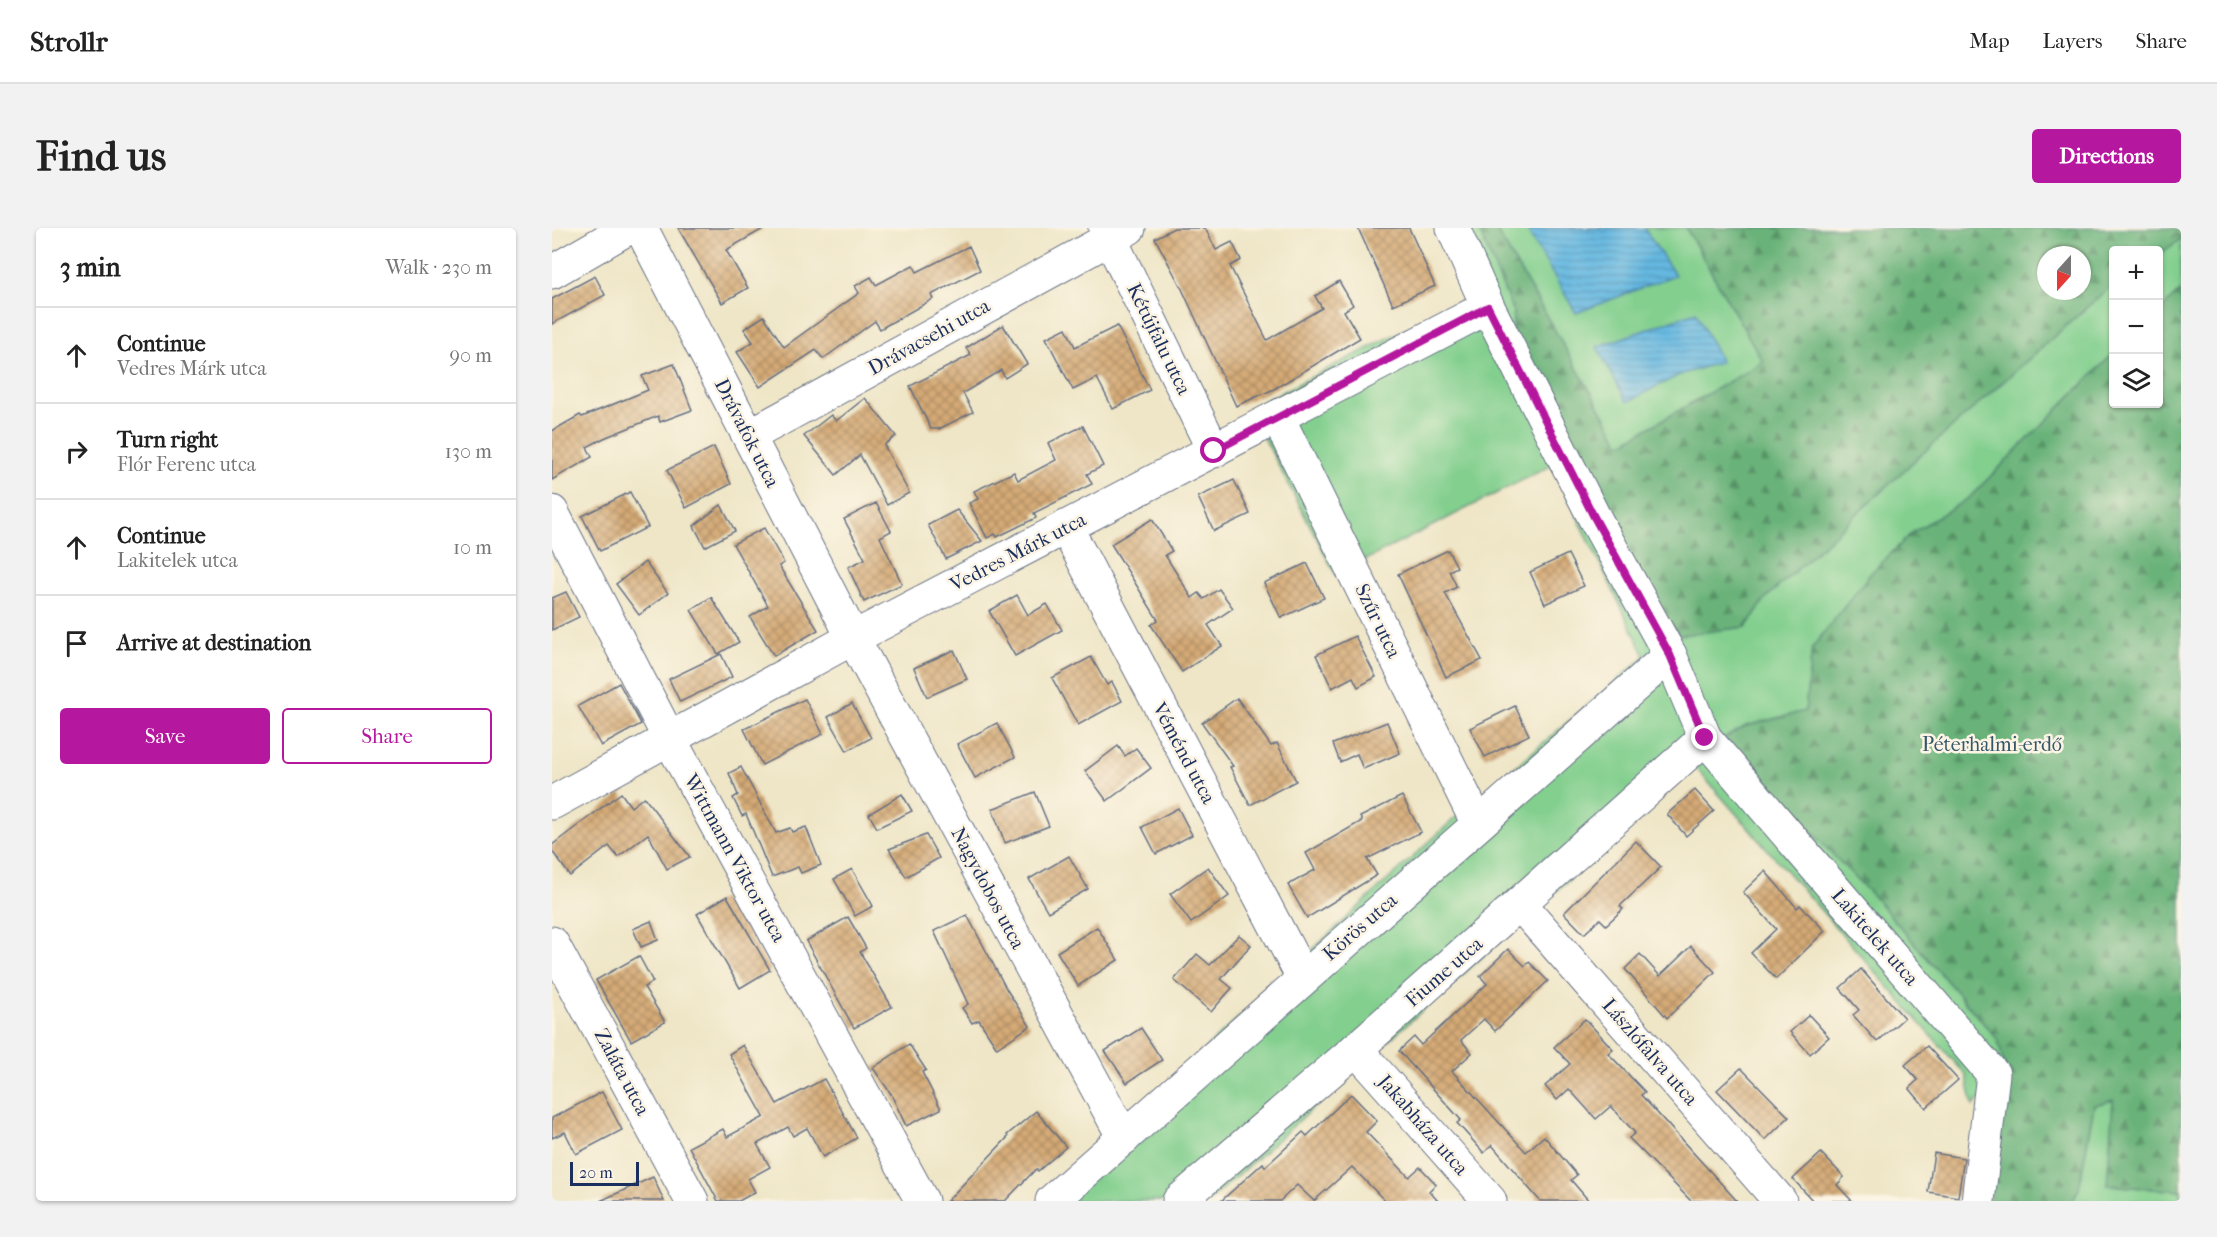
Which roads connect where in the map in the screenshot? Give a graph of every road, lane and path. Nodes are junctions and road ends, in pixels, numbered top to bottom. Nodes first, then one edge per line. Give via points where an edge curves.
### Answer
1 (628, 228) edge
2 (641, 228) edge
3 (1453, 228) edge
4 (1115, 231) edge
5 (552, 272) edge
6 (1488, 307) junction
7 (1278, 417) junction
8 (749, 436) junction
9 (1214, 451) junction
10 (552, 512) edge
11 (1066, 527) junction
12 (853, 638) junction
13 (1670, 655) junction
14 (669, 738) junction
15 (1705, 738) junction
16 (552, 803) edge
17 (1478, 824) junction
18 (1521, 904) junction
19 (552, 943) edge
20 (1303, 978) junction
21 (1356, 1049) junction
22 (1124, 1138) junction
23 (1190, 1198) edge
24 (692, 1201) edge
25 (922, 1201) edge
26 (1052, 1201) edge
27 (1490, 1201) edge
28 (1780, 1201) edge
29 (1978, 1201) edge

1 - 5 street
2 - 8 street, Drávafok utca
3 - 6 street, Lakitelek utca
4 - 8 street, Drávacsehi utca
4 - 9 street, Kétújfalu utca
6 - 7 street, Vedres Márk utca
6 - 13 street, Lakitelek utca via 1593,515
7 - 9 street, Vedres Márk utca
7 - 17 street, Szűr utca
8 - 12 street, Drávafok utca
9 - 11 street, Vedres Márk utca
10 - 14 street, Wittmann Viktor utca
11 - 12 street, Vedres Márk utca
11 - 20 street, Véménd utca
12 - 14 street, Vedres Márk utca
12 - 22 street, Nagydobos utca
13 - 15 street, Lakitelek utca
13 - 17 street, Körös utca
14 - 16 street, Vedres Márk utca
14 - 25 street, Wittmann Viktor utca
15 - 18 street, Fiume utca
15 - 29 street, Lakitelek utca via 1993,1074
17 - 20 street, Körös utca
18 - 21 street, Fiume utca
18 - 28 street, Lászlófalva utca
19 - 24 street, Zaláta utca
20 - 22 street, Körös utca
21 - 23 street, Fiume utca
21 - 27 street, Jakabháza utca
22 - 26 street, Körös utca

